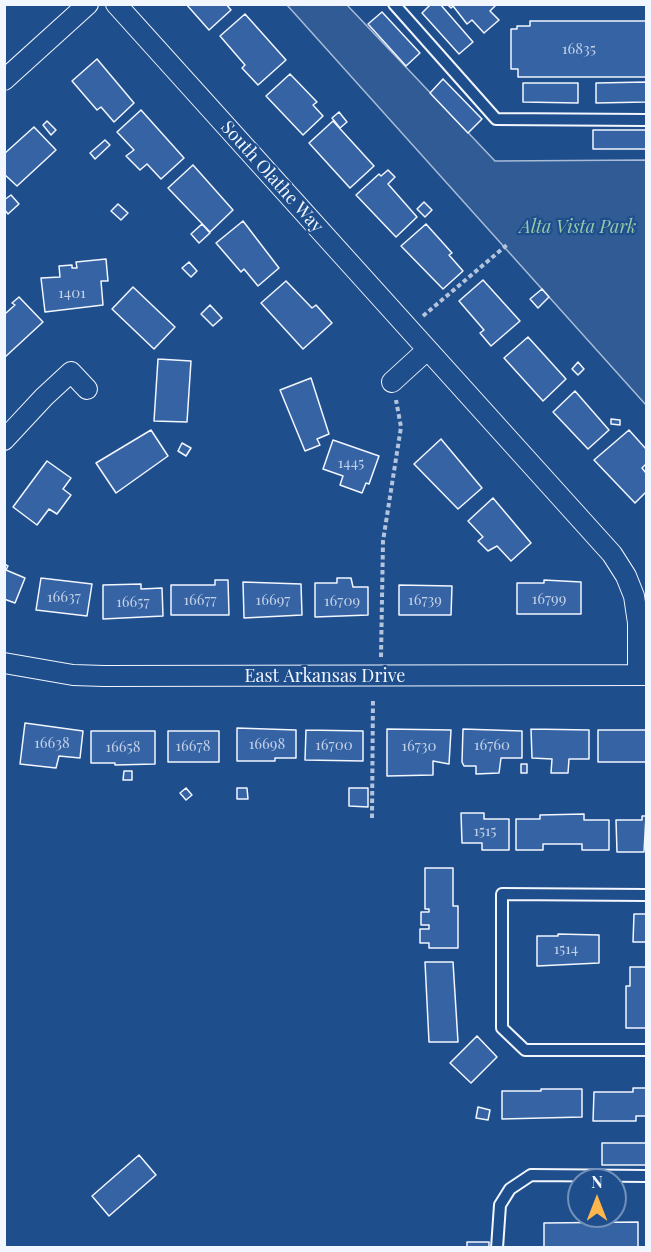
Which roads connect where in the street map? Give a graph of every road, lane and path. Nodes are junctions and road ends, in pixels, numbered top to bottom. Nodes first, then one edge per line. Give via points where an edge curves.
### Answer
1 (88, 4) edge
2 (116, 4) edge
3 (394, 4) edge
4 (4, 80) edge
5 (646, 120) edge
6 (508, 244) dead end
7 (423, 317) dead end
8 (428, 350) junction
9 (392, 382) joint
10 (87, 389) dead end
11 (4, 440) edge
12 (4, 663) edge
13 (642, 675) edge
14 (376, 676) junction
15 (373, 698) dead end
16 (372, 818) dead end
17 (646, 895) edge
18 (646, 1050) edge
19 (646, 1176) edge
20 (497, 1248) edge

1 - 4 street
2 - 8 street, South Olathe Way
3 - 5 lane via 496,119
6 - 7 path
8 - 9 street
8 - 13 street, South Olathe Way via 612,555 626,576 634,596
9 - 14 path via 401,427 383,541 383,651
10 - 11 street via 71,372
12 - 14 street, East Arkansas Drive via 94,676
13 - 14 street, East Arkansas Drive
15 - 16 path
17 - 18 lane via 502,894 502,1028 525,1050
19 - 20 lane via 531,1175 510,1189 500,1205

